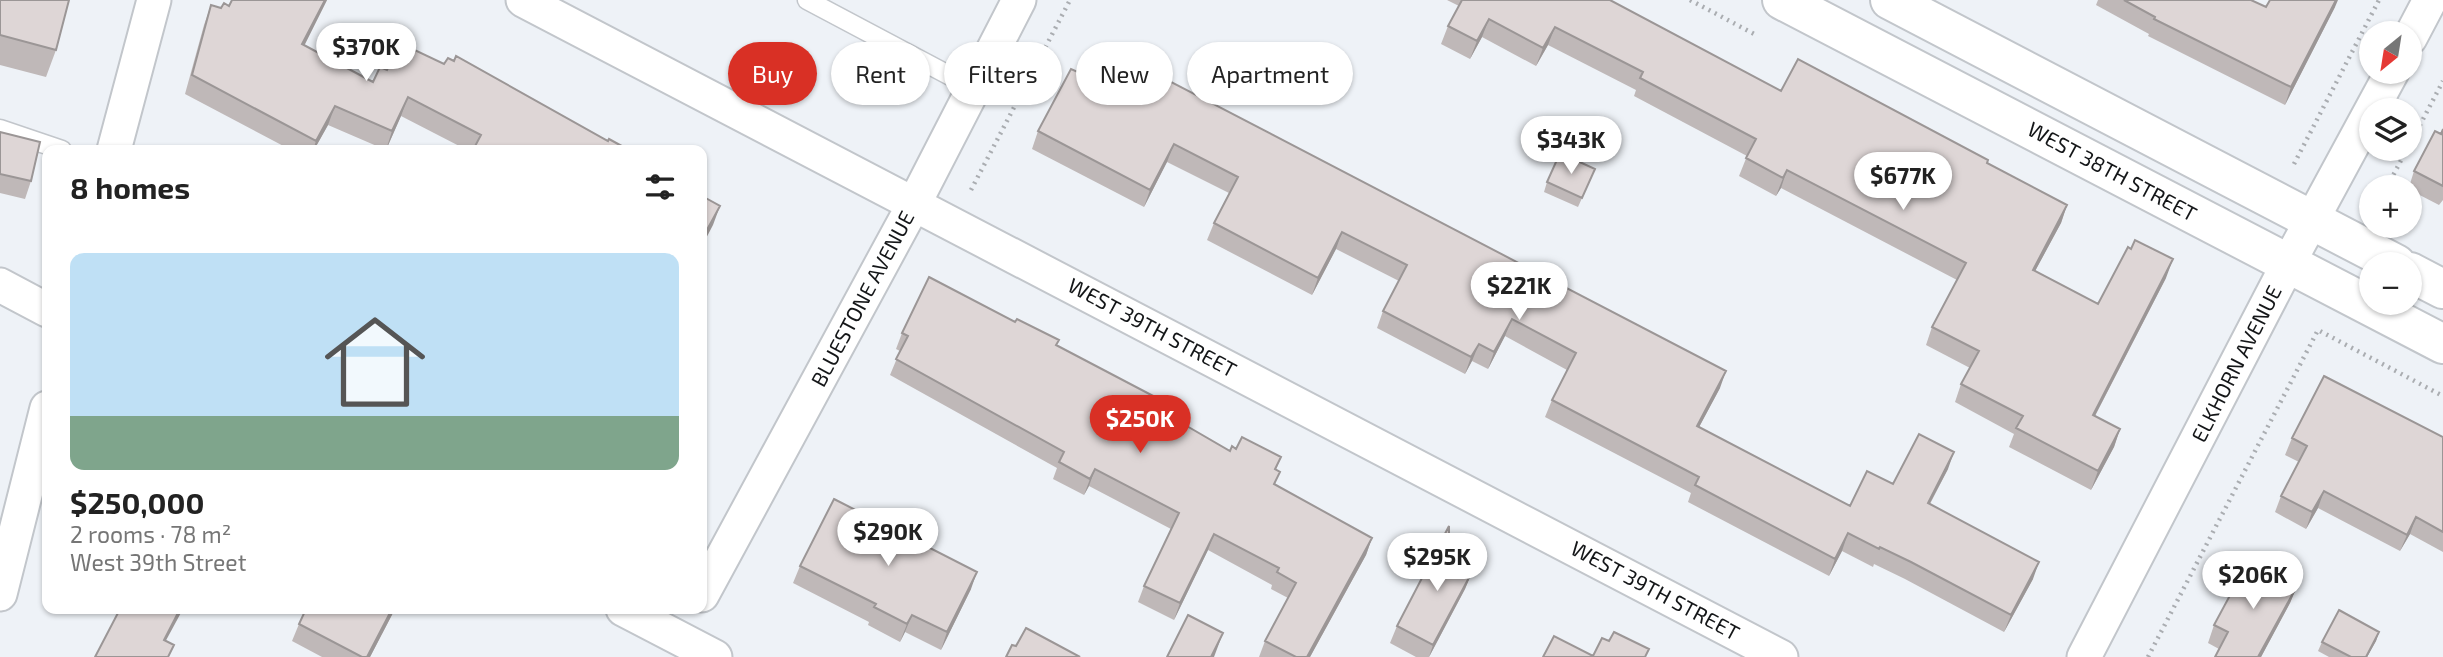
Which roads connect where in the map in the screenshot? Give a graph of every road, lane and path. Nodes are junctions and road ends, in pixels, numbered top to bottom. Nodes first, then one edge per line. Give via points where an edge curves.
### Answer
1 (154, 0) edge
2 (523, 0) edge
3 (807, 0) edge
4 (1070, 0) edge
5 (1782, 0) edge
6 (1890, 0) edge
7 (2379, 0) edge
8 (2430, 0) edge
9 (1013, 2) edge
10 (2419, 21) edge
11 (994, 42) edge
12 (944, 73) edge
13 (2443, 81) edge
14 (2386, 84) edge
15 (964, 105) edge
16 (2422, 121) edge
17 (0, 129) edge
18 (47, 145) edge
19 (115, 145) edge
20 (2291, 171) dead end
21 (971, 190) dead end
22 (914, 204) junction
23 (2313, 220) junction
24 (2373, 252) edge
25 (2288, 264) junction
26 (2422, 278) edge
27 (0, 285) edge
28 (2443, 289) edge
29 (42, 307) edge
30 (2443, 344) edge
31 (2443, 396) edge
32 (42, 428) edge
33 (707, 586) edge
34 (0, 594) edge
35 (630, 614) edge
36 (691, 614) edge
37 (673, 647) edge
38 (715, 657) edge
39 (1781, 657) edge
40 (2084, 657) edge
41 (2148, 657) edge

1 - 19 street
2 - 22 street, WEST 39TH STREET
3 - 12 lane
4 - 21 path
5 - 25 street, WEST 38TH STREET
6 - 23 street
7 - 20 path
8 - 10 street
9 - 11 street, BLUESTONE AVENUE
13 - 16 path
14 - 23 street, ELKHORN AVENUE
15 - 22 street, BLUESTONE AVENUE
17 - 18 lane
22 - 33 street, BLUESTONE AVENUE
22 - 39 street, WEST 39TH STREET
23 - 24 street
23 - 25 street, ELKHORN AVENUE
25 - 30 street, WEST 38TH STREET
25 - 40 street, ELKHORN AVENUE
26 - 28 street
27 - 29 street
31 - 41 path via 2318,330
32 - 34 street
35 - 37 street
36 - 37 street
37 - 38 street

